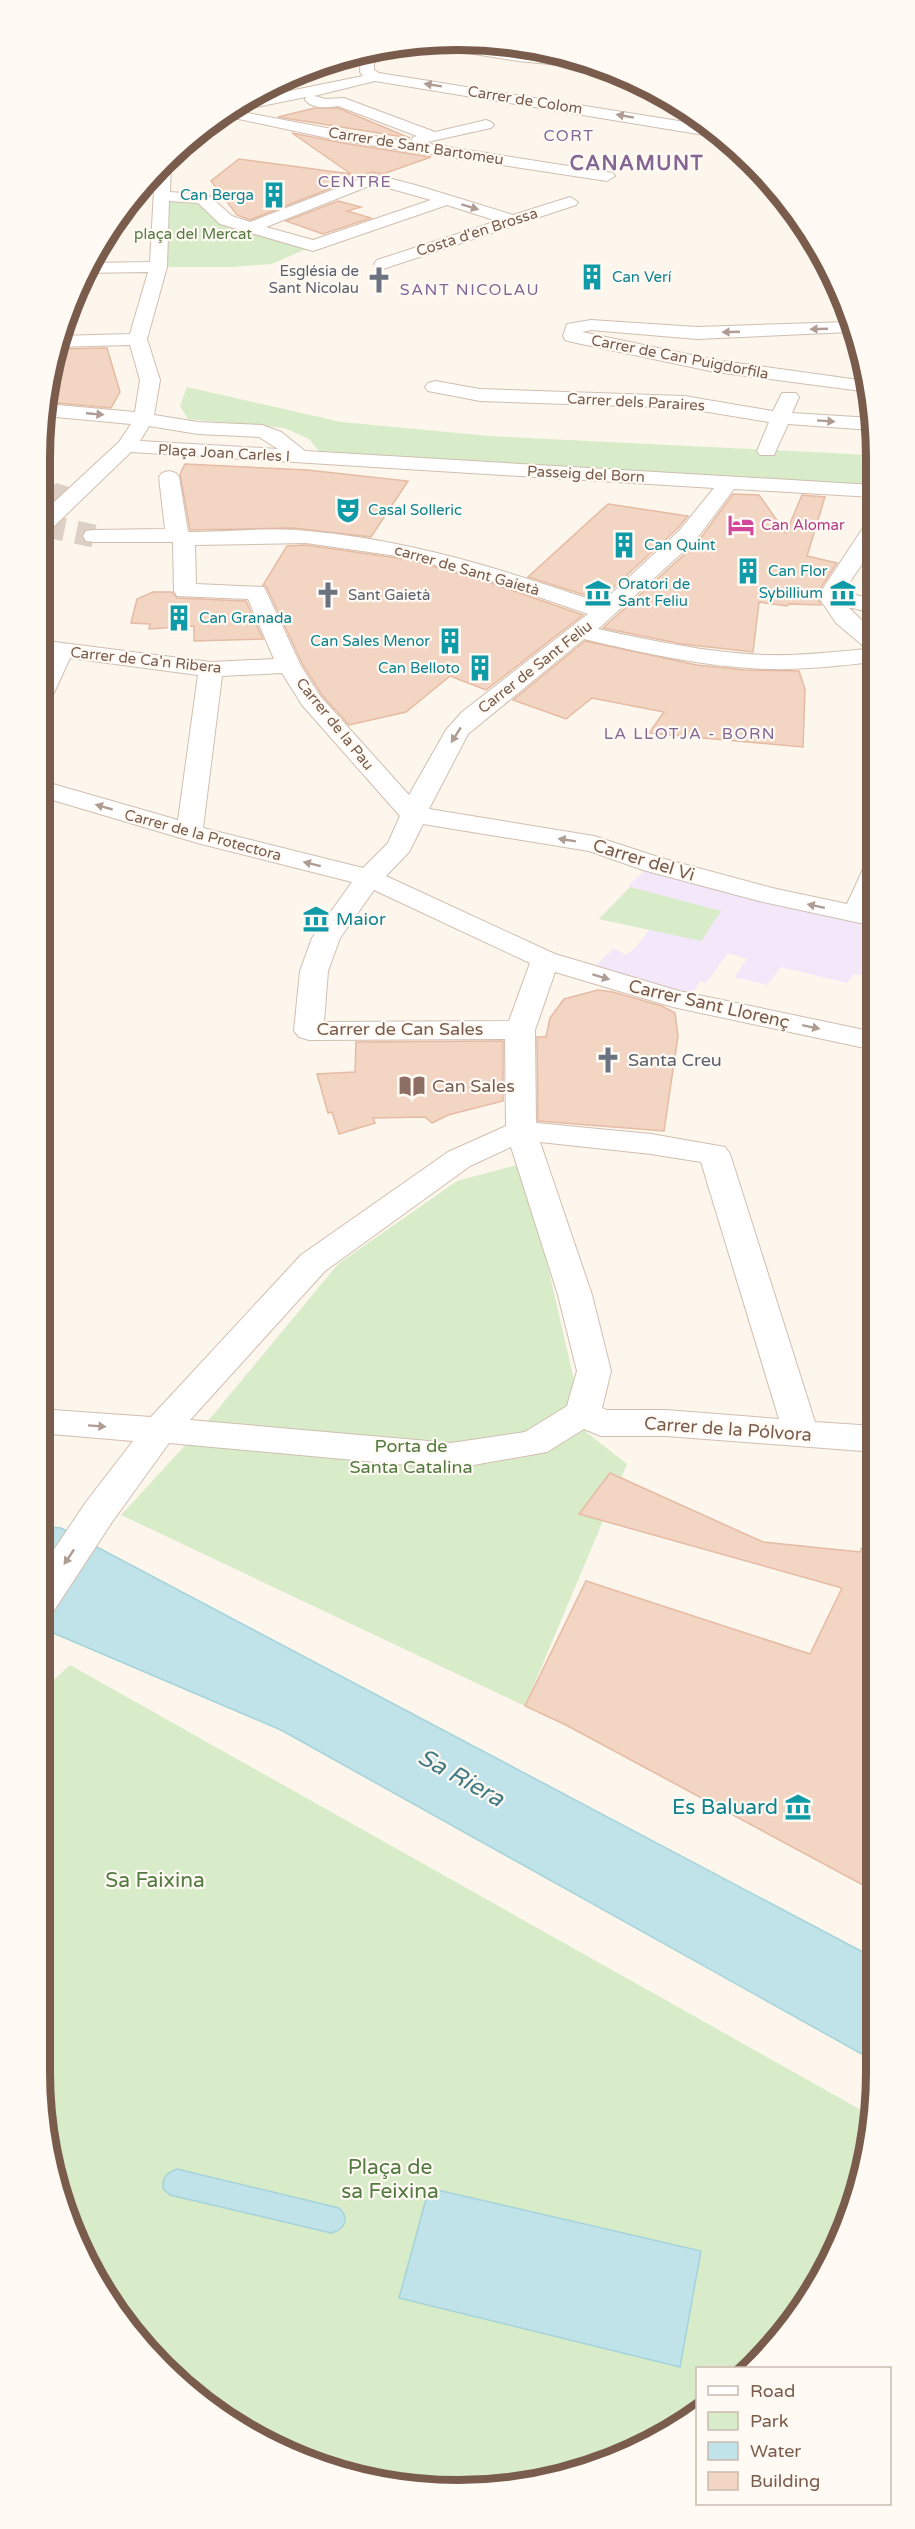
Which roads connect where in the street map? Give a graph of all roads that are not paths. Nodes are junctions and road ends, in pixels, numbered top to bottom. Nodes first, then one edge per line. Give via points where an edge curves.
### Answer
1 (477, 50) edge
2 (540, 58) edge
3 (369, 59) edge
4 (371, 75) junction
5 (299, 105) junction
6 (249, 107) edge
7 (236, 115) edge
8 (265, 120) junction
9 (486, 125) dead end
10 (699, 129) edge
11 (434, 136) junction
12 (404, 145) junction
13 (162, 176) edge
14 (607, 176) dead end
15 (162, 196) junction
16 (446, 200) junction
17 (570, 202) dead end
18 (511, 220) junction
19 (251, 227) junction
20 (383, 264) dead end
21 (158, 267) junction
22 (97, 268) edge
23 (845, 328) edge
24 (138, 339) junction
25 (790, 339) junction
26 (66, 342) edge
27 (715, 366) junction
28 (796, 378) junction
29 (859, 386) edge
30 (435, 387) dead end
31 (684, 402) junction
32 (52, 411) edge
33 (780, 418) junction
34 (144, 419) junction
35 (864, 423) edge
36 (126, 446) junction
37 (767, 451) dead end
38 (300, 457) junction
39 (169, 477) dead end
40 (729, 482) junction
41 (866, 491) edge
42 (50, 518) edge
43 (94, 536) tunnel mouth
44 (180, 537) junction
45 (864, 559) edge
46 (829, 596) junction
47 (866, 604) edge
48 (605, 612) junction
49 (582, 632) junction
50 (866, 637) edge
51 (51, 649) edge
52 (866, 656) edge
53 (289, 666) junction
54 (211, 669) junction
55 (50, 791) edge
56 (412, 814) junction
57 (189, 832) junction
58 (369, 878) junction
59 (865, 916) edge
60 (545, 960) junction
61 (520, 1030) junction
62 (866, 1039) edge
63 (521, 1131) junction
64 (583, 1413) junction
65 (50, 1423) edge
66 (160, 1430) junction
67 (801, 1433) junction
68 (866, 1438) edge
69 (50, 1586) edge

1 - 2 street
3 - 4 street
4 - 5 street
10 -> 4 street, Carrer de Colom
5 - 6 street
5 - 8 street
5 - 11 street via 339,101
7 - 8 street, Carrer de Sant Bartomeu
8 - 12 street, Carrer de Sant Bartomeu
9 - 11 street
11 - 12 street
12 - 14 street, Carrer de Sant Bartomeu via 398,160 431,162 445,151
13 - 15 street
15 - 19 street via 202,198 226,220
15 - 21 street
16 -> 18 street
16 - 19 street via 313,246
16 - 19 street via 373,179
17 - 18 street, Costa d'en Brossa
18 - 20 street, Costa d'en Brossa
21 - 22 street
21 - 24 street
23 -> 25 street
24 - 26 street
24 - 34 street via 150,380
25 -> 27 street, Carrer de Can Puigdorfila via 591,325 573,328 572,336
25 - 28 street
27 - 28 street, Carrer de Can Puigdorfila
27 - 31 street
28 - 29 street, Carrer de Can Puigdorfila
28 - 33 street
30 - 31 street, Carrer dels Paraires via 480,395
31 - 33 street, Carrer dels Paraires
32 -> 34 street, Plaça Joan Carles I
33 -> 35 street, Carrer dels Paraires
33 - 37 street
34 - 36 street
34 - 38 street, Plaça Joan Carles I via 198,428 262,431
36 - 38 street, Plaça Joan Carles I
36 - 42 street
38 - 40 street, Passeig del Born
39 - 44 street
40 - 41 street, Passeig del Born
40 - 48 street, Carrer de Sant Feliu via 687,536
43 - 44 street, carrer de Sant Gaietà
44 - 48 street, carrer de Sant Gaietà via 306,537 414,552
44 - 53 street, Carrer de la Pau via 185,591 256,592
45 - 46 street
46 - 47 street
46 - 50 street via 844,618
48 - 49 street, Carrer de Sant Feliu
49 - 52 street via 716,658 793,662
49 -> 56 street, Carrer de Sant Feliu via 458,730
51 - 54 street, Carrer de Ca'n Ribera
53 - 54 street, Carrer de Ca'n Ribera
53 - 56 street, Carrer de la Pau via 311,700
54 - 57 street
57 -> 55 street, Carrer de la Protectora
56 - 58 street, Carrer de Can Sales via 400,846
59 -> 56 street, Carrer del Vi via 652,864 594,844
58 -> 57 street, Carrer de la Protectora
58 - 60 street, Carrer de la Protectora
58 - 61 street, Carrer de Can Sales via 326,938 314,971 309,1031
60 - 61 street
60 -> 62 street, Carrer Sant Llorenç via 673,998
61 - 63 street
63 - 64 street via 575,1294 594,1371
63 - 66 street via 459,1159 313,1263
63 - 67 street via 714,1154
64 - 66 street via 534,1443 451,1456
64 - 67 street, Carrer de la Pólvora via 601,1423 666,1423
65 -> 66 street
66 -> 69 street
67 - 68 street, Carrer de la Pólvora

